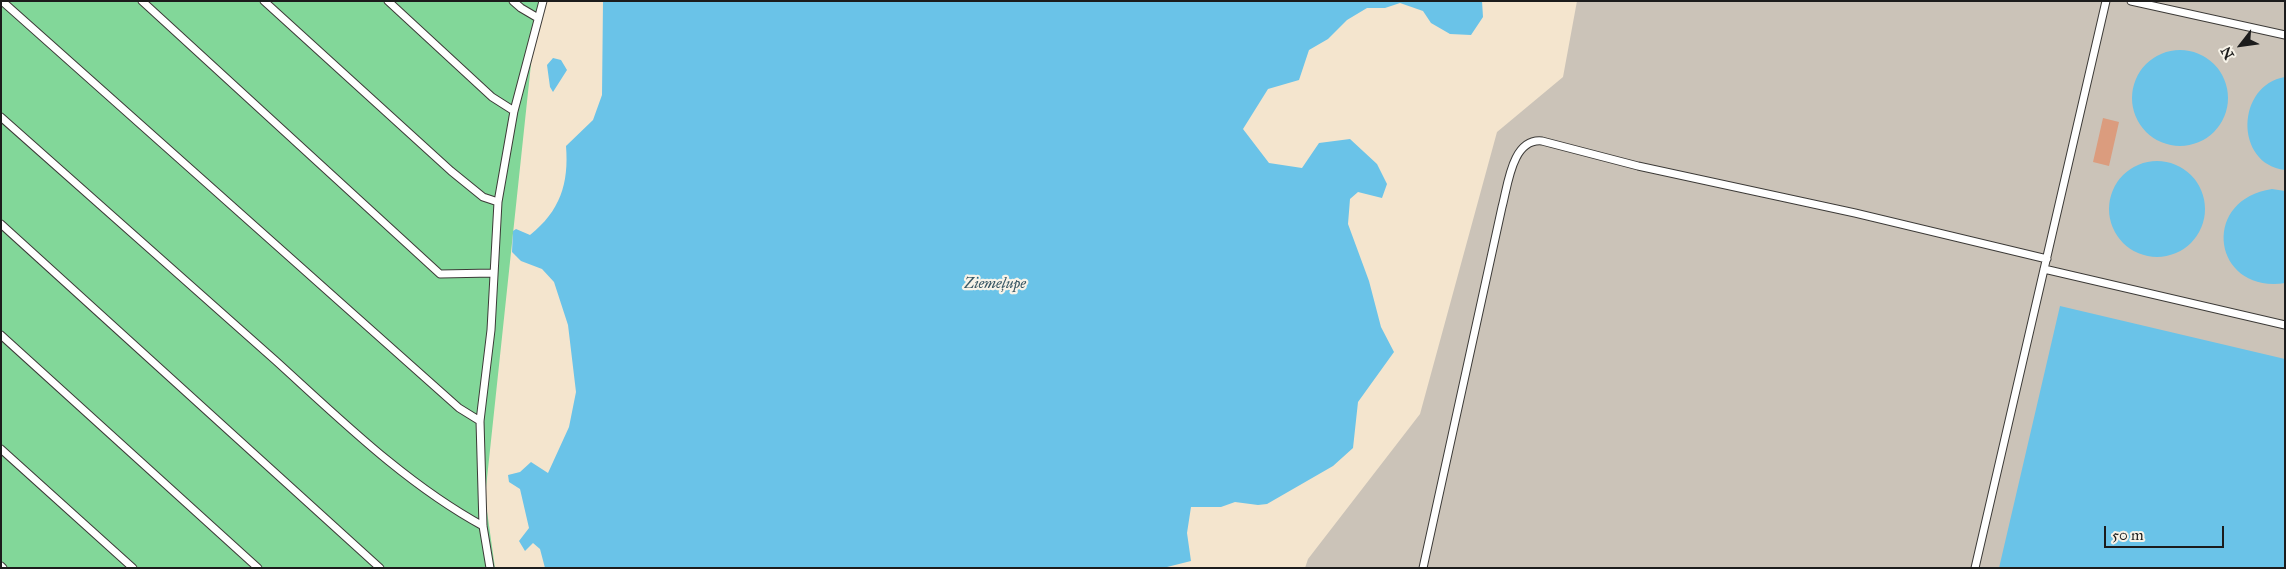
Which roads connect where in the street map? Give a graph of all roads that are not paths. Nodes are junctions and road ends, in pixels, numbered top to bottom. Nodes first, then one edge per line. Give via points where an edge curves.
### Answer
1 (2, 1) edge
2 (142, 1) edge
3 (264, 1) edge
4 (388, 1) edge
5 (513, 1) edge
6 (543, 1) edge
7 (2106, 1) edge
8 (2131, 1) edge
9 (538, 18) junction
10 (2285, 35) edge
11 (514, 111) junction
12 (1, 117) edge
13 (498, 202) junction
14 (1, 224) edge
15 (2047, 259) junction
16 (2044, 269) junction
17 (494, 272) junction
18 (2285, 325) edge
19 (1, 336) edge
20 (480, 422) junction
21 (1, 449) edge
22 (483, 526) junction
23 (133, 568) edge
24 (258, 568) edge
25 (380, 568) edge
26 (490, 568) edge
27 (1423, 568) edge
28 (1975, 568) edge

1 - 20 lane via 459,408
2 - 17 lane via 440,274
3 - 13 lane via 451,171 483,197
4 - 11 lane via 492,97
5 - 9 lane
6 - 9 lane
7 - 15 lane
8 - 10 lane
9 - 11 lane
11 - 13 lane
12 - 22 lane via 422,489
13 - 17 lane
14 - 25 lane
15 - 16 lane
15 - 27 lane via 1534,140 1519,154 1502,206
16 - 18 lane
16 - 28 lane
17 - 20 lane
19 - 24 lane
20 - 22 lane
21 - 23 lane
22 - 26 lane

